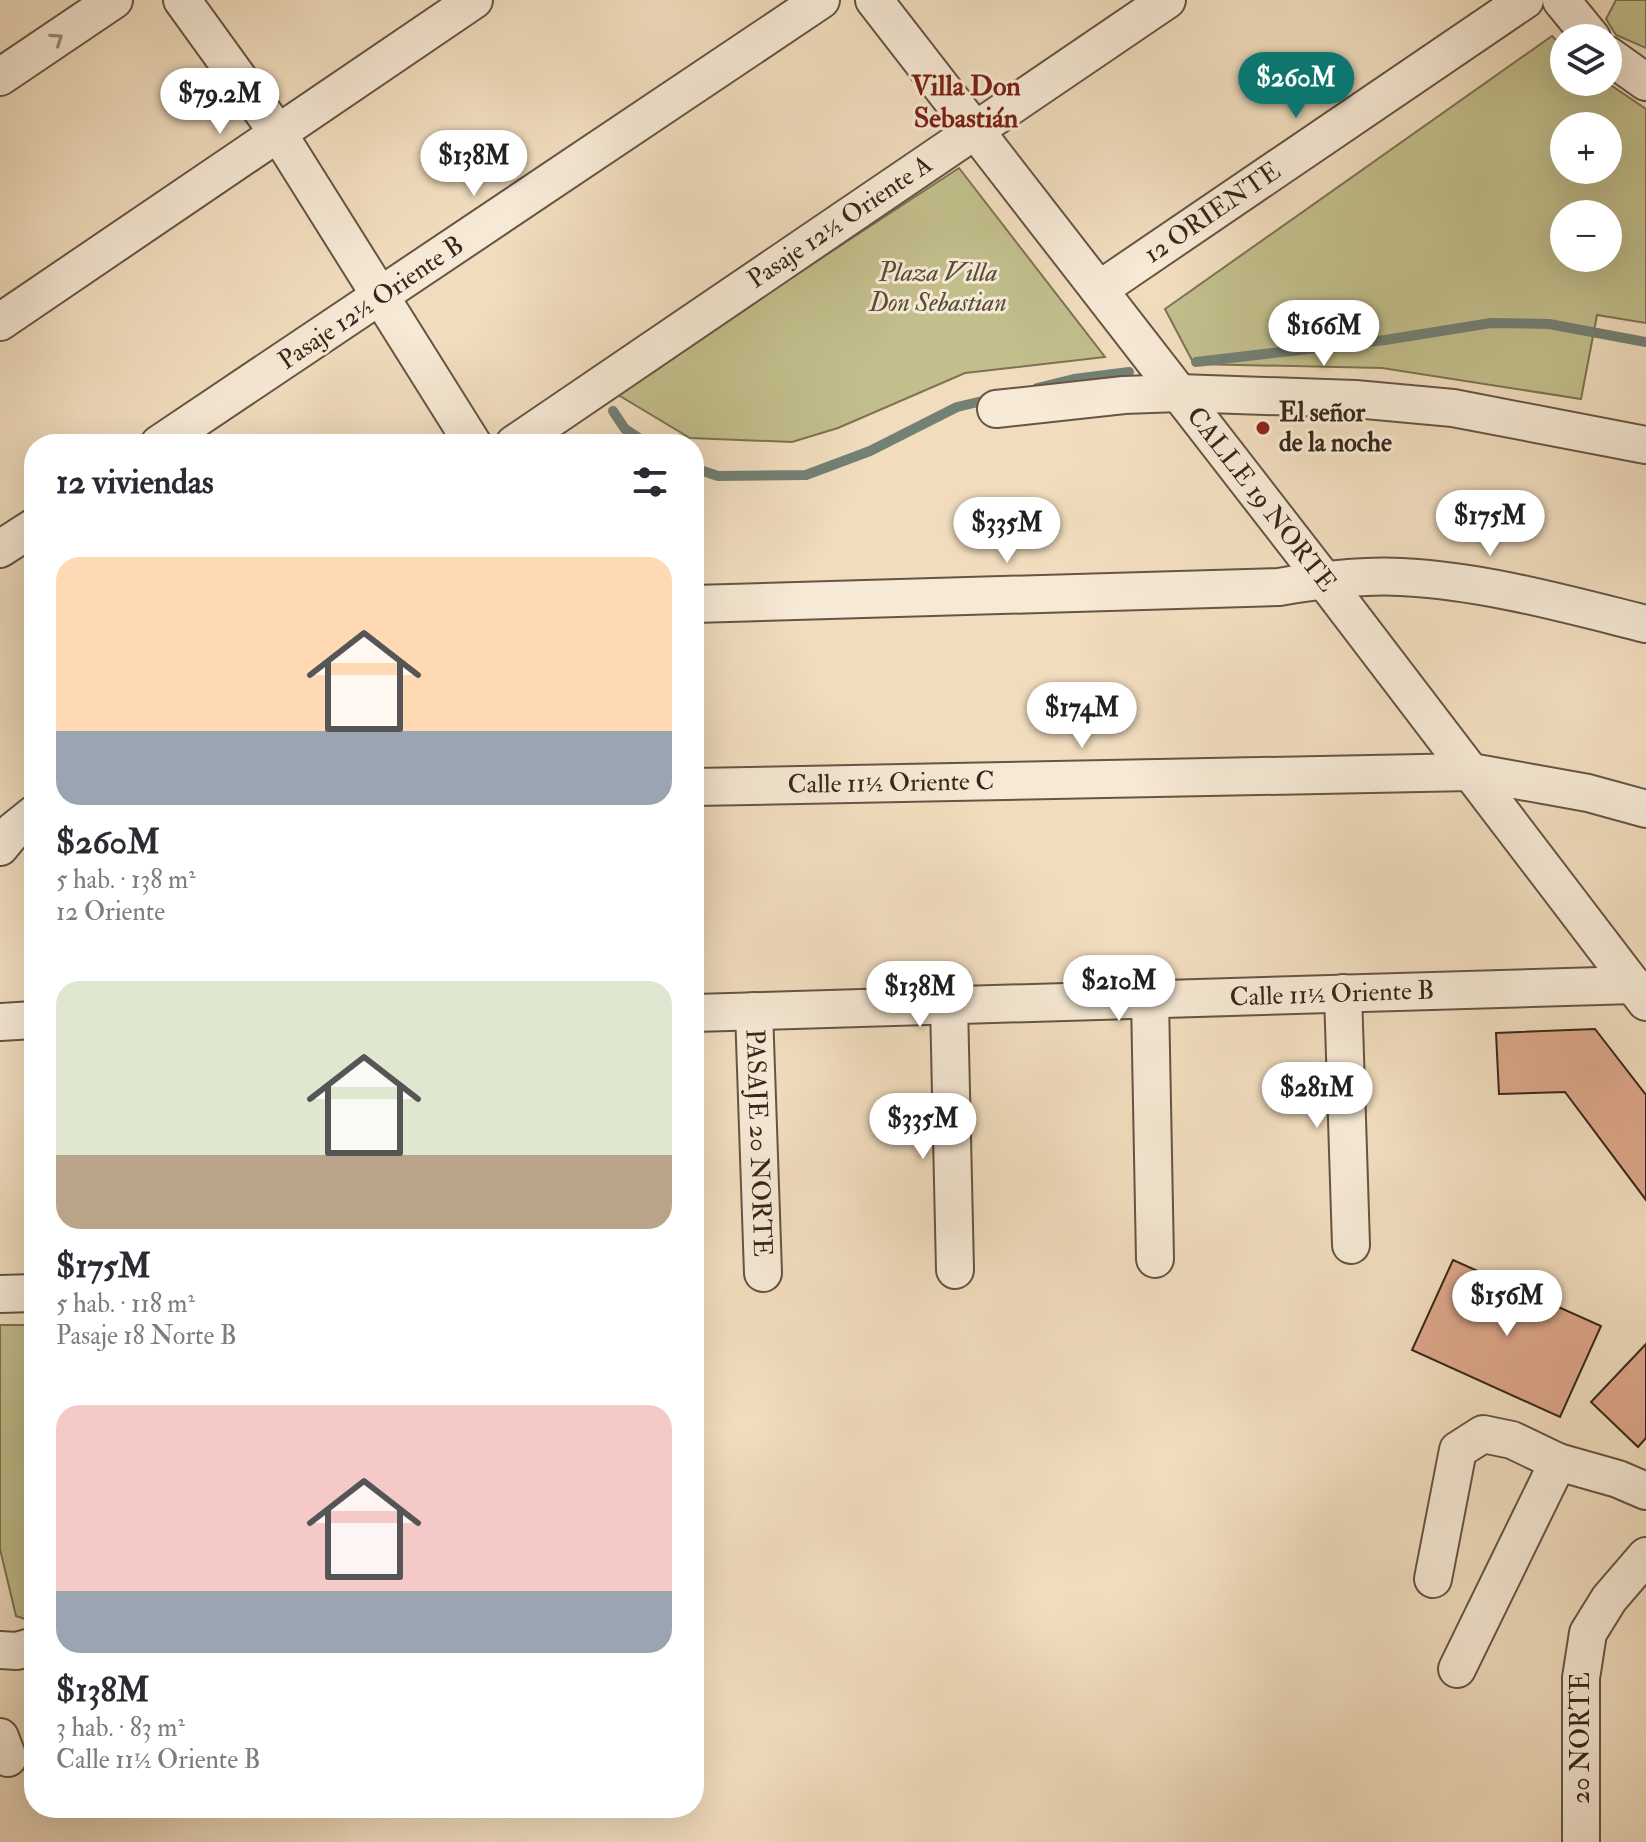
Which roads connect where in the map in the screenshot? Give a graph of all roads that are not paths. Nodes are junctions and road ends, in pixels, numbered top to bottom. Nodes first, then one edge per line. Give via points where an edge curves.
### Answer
1 (114, 0) edge
2 (182, 0) edge
3 (474, 0) edge
4 (821, 0) edge
5 (874, 0) edge
6 (1167, 0) edge
7 (1525, 0) edge
8 (1561, 0) edge
9 (1581, 24) edge
10 (1622, 65) edge
11 (0, 77) edge
12 (1646, 82) edge
13 (977, 129) junction
14 (278, 133) junction
15 (1100, 289) junction
16 (381, 297) junction
17 (0, 322) edge
18 (1179, 393) junction
19 (996, 409) dead end
20 (174, 434) edge
21 (467, 434) edge
22 (529, 434) edge
23 (1646, 445) edge
24 (24, 533) edge
25 (0, 549) edge
26 (1324, 580) junction
27 (704, 604) edge
28 (1646, 624) edge
29 (1471, 772) junction
30 (704, 787) edge
31 (1646, 809) edge
32 (24, 822) edge
33 (0, 847) edge
34 (1343, 993) junction
35 (1640, 994) edge
36 (1150, 999) junction
37 (949, 1004) junction
38 (754, 1011) junction
39 (704, 1013) edge
40 (24, 1021) edge
41 (0, 1022) edge
42 (1351, 1245) dead end
43 (1155, 1259) dead end
44 (955, 1270) dead end
45 (763, 1273) dead end
46 (24, 1293) edge
47 (0, 1294) edge
48 (1558, 1462) junction
49 (1646, 1491) edge
50 (1646, 1556) edge
51 (1433, 1579) dead end
52 (24, 1649) edge
53 (0, 1650) edge
54 (1457, 1669) dead end
55 (1581, 1842) edge

11 -> 1 street
2 - 14 street
3 - 14 street
4 - 16 street, Pasaje 12½ Oriente B
5 - 13 street, CALLE 19 NORTE
6 - 13 street, Pasaje 12½ Oriente A
7 - 15 street, 12 ORIENTE
8 - 9 street
10 - 12 street
13 - 15 street, CALLE 19 NORTE
13 - 22 street, Pasaje 12½ Oriente A
14 - 16 street
14 - 17 street
15 - 18 street, CALLE 19 NORTE
16 - 20 street, Pasaje 12½ Oriente B
16 - 21 street
18 - 19 street
18 - 23 street via 1409,403
18 - 26 street, CALLE 19 NORTE
24 - 25 street
26 - 27 street via 1279,587
26 - 28 street via 1442,581 1526,594
26 - 29 street, CALLE 19 NORTE
29 - 30 street, Calle 11½ Oriente C
29 - 31 street, Calle 11½ Oriente C
29 - 35 street, CALLE 19 NORTE
32 - 33 street
34 - 35 street, Calle 11½ Oriente B
34 - 36 street, Calle 11½ Oriente B
34 - 42 street
36 - 37 street, Calle 11½ Oriente B
36 - 43 street
37 - 38 street, Calle 11½ Oriente B
37 - 44 street
38 - 39 street, Calle 11½ Oriente B
38 - 45 street, PASAJE 20 NORTE
40 - 41 street
46 - 47 street
48 - 49 street
48 - 51 street via 1512,1440 1483,1434 1458,1450
48 - 54 street
50 - 55 street, 20 NORTE via 1588,1633 1581,1678
52 - 53 street

